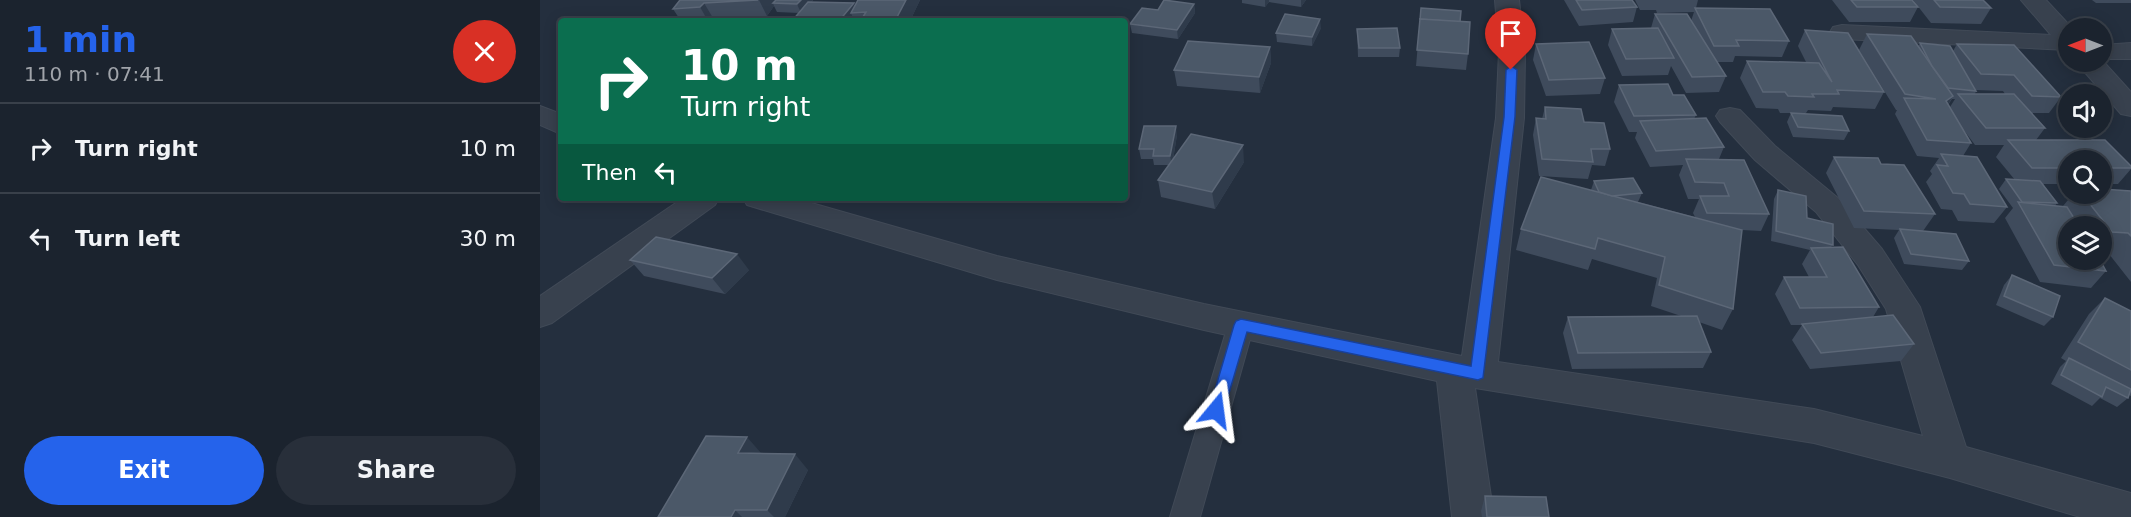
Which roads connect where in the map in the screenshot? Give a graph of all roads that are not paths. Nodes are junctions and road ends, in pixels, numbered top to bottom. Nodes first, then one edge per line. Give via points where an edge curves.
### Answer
1 (1507, 0) edge
2 (2033, 0) edge
3 (2058, 29) edge
4 (1842, 32) edge
5 (2058, 41) edge
6 (2131, 51) edge
7 (2112, 52) edge
8 (2098, 72) edge
9 (2131, 108) edge
10 (540, 114) edge
11 (1730, 116) dead end
12 (558, 123) edge
13 (700, 201) edge
14 (768, 201) edge
15 (540, 314) edge
16 (1241, 325) junction
17 (1466, 372) junction
18 (1950, 460) junction
19 (2131, 513) edge
20 (1185, 517) edge
21 (1473, 517) edge

1 - 17 street via 1512,52 1510,117
2 - 3 street
4 - 5 street
6 - 7 street
8 - 9 street
10 - 12 street
11 - 18 street via 1764,153 1827,205 1870,257 1903,307
13 - 15 street
14 - 16 street via 997,268
16 - 17 street
16 - 20 lane
17 - 18 street via 1814,426
17 - 21 street
18 - 19 street

